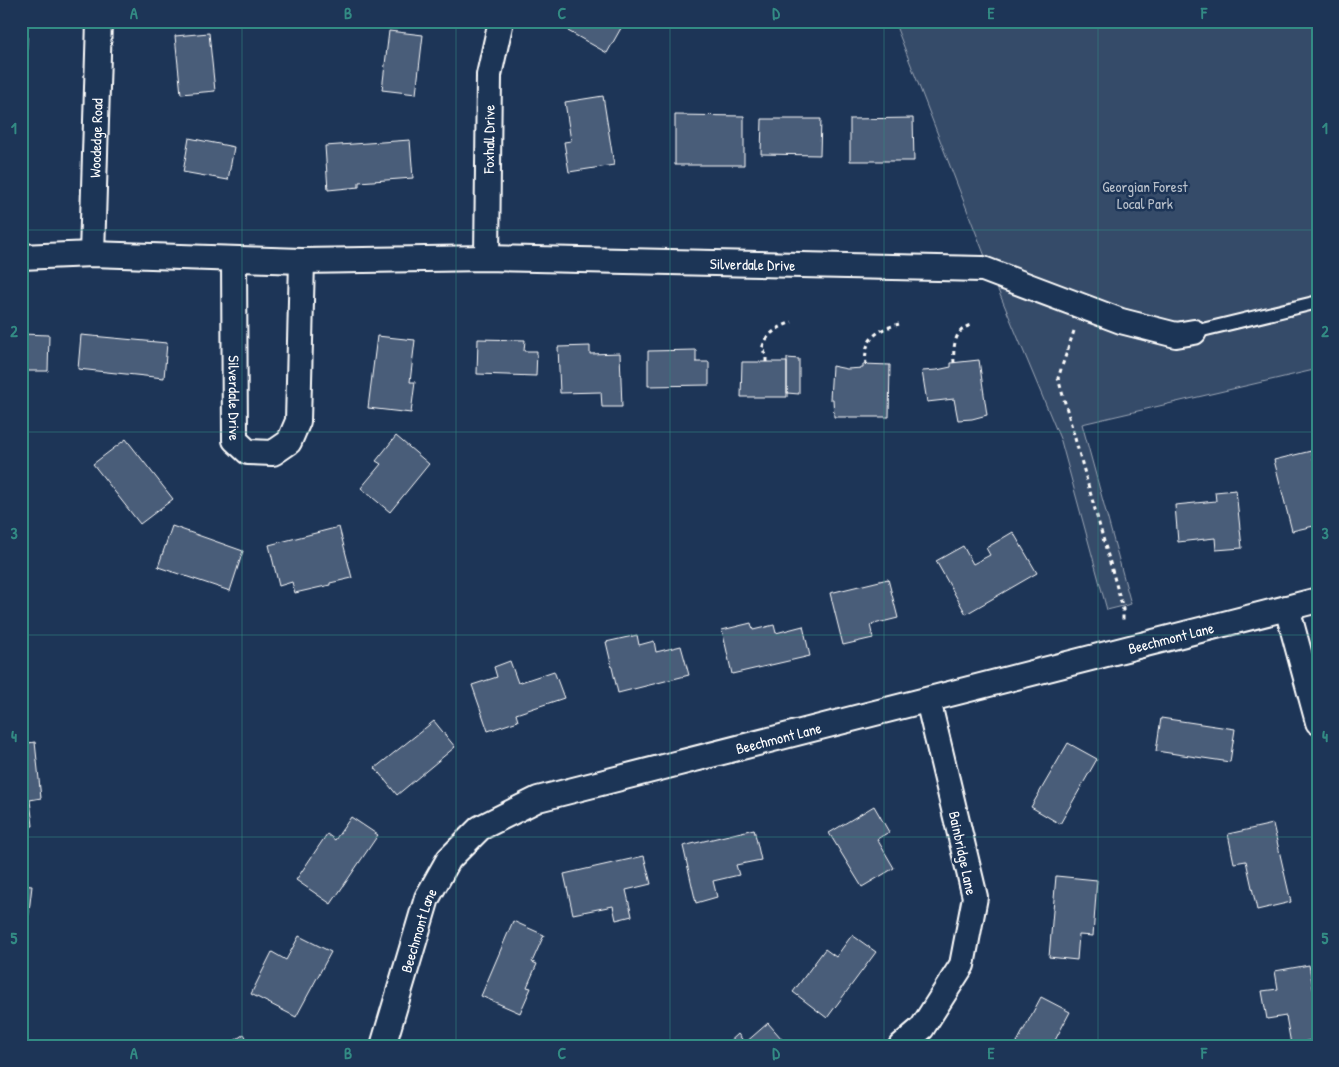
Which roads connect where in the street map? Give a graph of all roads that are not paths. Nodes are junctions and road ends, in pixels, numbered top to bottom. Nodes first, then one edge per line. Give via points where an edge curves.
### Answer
1 (99, 21) edge
2 (501, 21) edge
3 (92, 254) junction
4 (21, 257) edge
5 (487, 258) junction
6 (234, 260) junction
7 (302, 262) junction
8 (1318, 302) edge
9 (1194, 332) joint
10 (1318, 600) edge
11 (1287, 608) junction
12 (928, 700) junction
13 (1318, 722) edge
14 (383, 1046) edge
15 (901, 1046) edge

1 - 3 street, Woodedge Road
2 - 5 street, Foxhall Drive via 489,75
3 - 4 street, Silverdale Drive
3 - 6 street, Silverdale Drive
5 - 7 street, Silverdale Drive
5 - 9 street, Silverdale Drive via 983,269 1121,321 1176,335
6 - 7 street, Silverdale Drive
6 - 7 street, Silverdale Drive via 235,440 248,452 273,453 289,442 298,421
8 - 9 lane
10 - 11 street, Beechmont Lane
11 - 12 street, Beechmont Lane
11 - 13 street
12 - 14 street, Beechmont Lane via 538,799 480,828 449,859 427,898
12 - 15 street, Bainbridge Lane via 975,897 962,965 922,1028

